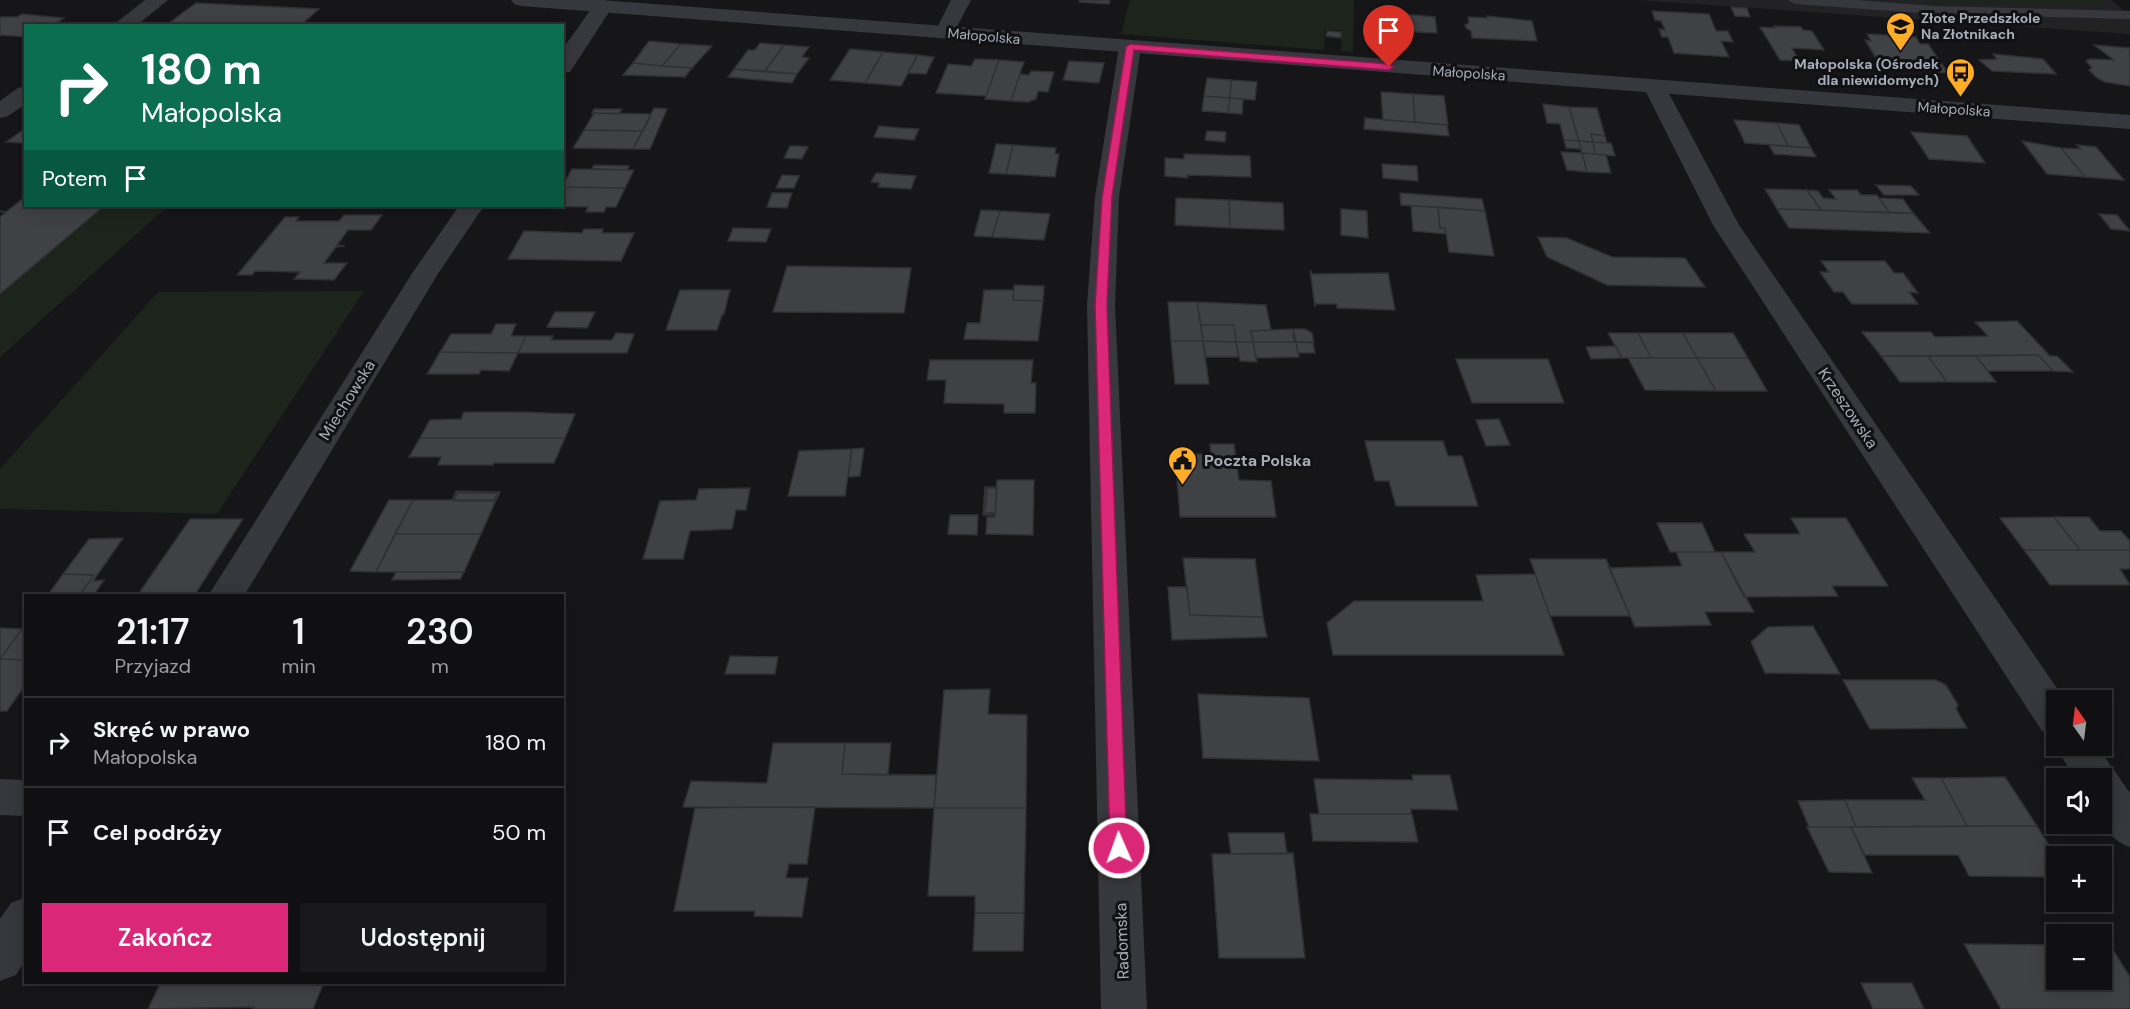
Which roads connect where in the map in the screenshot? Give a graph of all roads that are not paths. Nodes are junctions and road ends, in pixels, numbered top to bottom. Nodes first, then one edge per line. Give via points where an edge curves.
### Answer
1 (158, 0) edge
2 (521, 0) edge
3 (961, 0) edge
4 (1795, 0) edge
5 (603, 6) junction
6 (2130, 15) edge
7 (125, 24) edge
8 (945, 32) junction
9 (1130, 47) junction
10 (564, 65) edge
11 (1655, 88) junction
12 (24, 94) edge
13 (0, 111) edge
14 (2130, 122) edge
15 (470, 207) edge
16 (226, 594) edge
17 (2046, 704) edge
18 (0, 797) edge
19 (24, 798) edge
20 (2112, 801) edge
21 (2130, 828) edge
22 (24, 921) edge
23 (0, 959) edge
24 (1124, 1009) edge

1 - 7 street
2 - 5 street, Małopolska
3 - 8 street
4 - 6 lane via 1934,10
5 - 8 street, Małopolska
5 - 10 street
8 - 9 street, Małopolska
9 - 11 street, Małopolska
9 - 24 street, Radomska via 1107,197 1101,305
11 - 14 street, Małopolska
11 - 17 street, Krzeszowska via 1726,225
12 - 13 street
15 - 16 street, Miechowska
18 - 19 street
20 - 21 street
22 - 23 street

